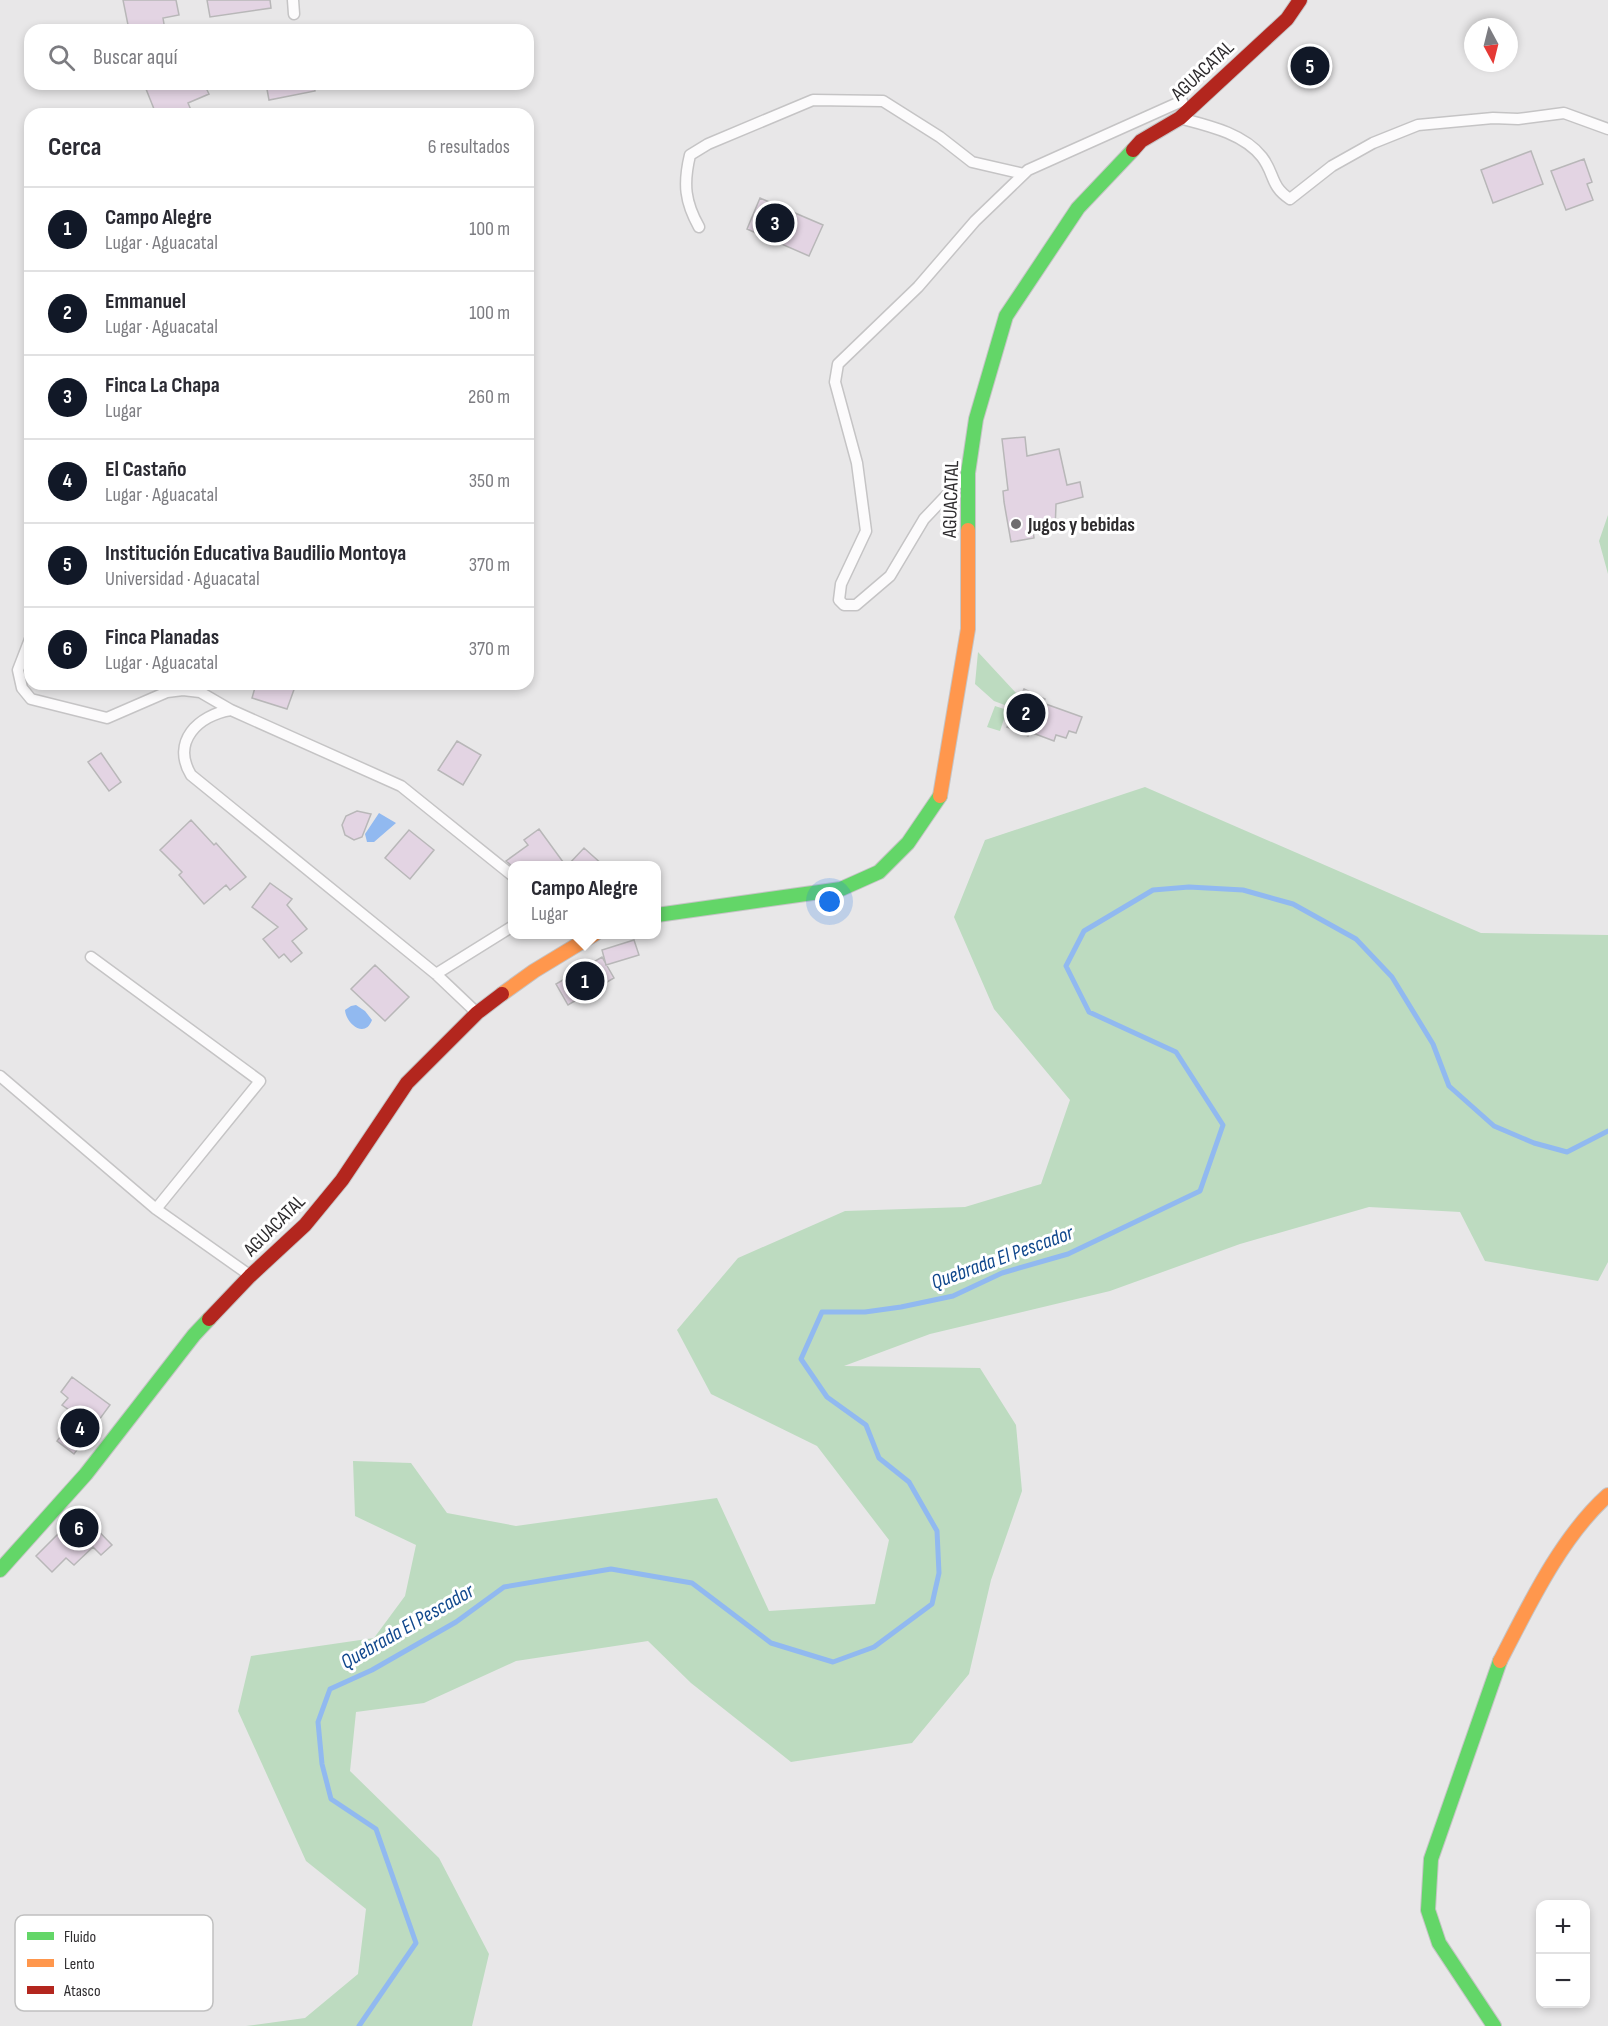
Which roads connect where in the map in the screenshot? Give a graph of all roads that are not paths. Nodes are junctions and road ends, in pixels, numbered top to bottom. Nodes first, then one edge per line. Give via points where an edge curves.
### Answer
1 (293, 0) edge
2 (1300, 0) edge
3 (294, 14) dead end
4 (1208, 91) junction
5 (1180, 118) junction
6 (1608, 129) edge
7 (1024, 174) junction
8 (699, 227) dead end
9 (968, 473) junction
10 (24, 654) edge
11 (183, 690) edge
12 (183, 690) edge
13 (231, 710) junction
14 (508, 872) edge
15 (661, 914) edge
16 (508, 929) edge
17 (586, 939) edge
18 (91, 957) dead end
19 (436, 974) junction
20 (477, 1013) junction
21 (0, 1076) edge
22 (156, 1209) junction
23 (250, 1276) junction
24 (1608, 1495) edge
25 (0, 1570) edge
26 (1494, 2026) edge

1 - 3 lane
2 - 4 street, AGUACATAL via 1287,19
4 - 5 street, AGUACATAL
4 - 7 lane
5 - 6 lane via 1241,139 1262,157 1279,192 1290,199 1332,166 1373,143 1418,125 1564,113
5 - 9 street, AGUACATAL via 1141,141 1078,208 1006,316 976,419
7 - 8 lane via 972,162 883,101 813,100 690,155 686,173 688,207
7 - 9 lane via 975,221 918,287 838,364 835,382 857,463 866,531 841,584 839,600 844,605 856,604 890,576 924,519
9 - 15 street, AGUACATAL via 968,629 940,797 921,825 879,872 842,889
10 - 12 lane via 18,670 22,688 31,699 107,718 167,692
11 - 13 lane via 200,692
13 - 14 lane via 401,786
13 - 19 lane via 217,712 187,735 183,750 191,775
16 - 19 lane
17 - 20 street, AGUACATAL
18 - 22 lane via 261,1081
19 - 20 lane
20 - 23 street, AGUACATAL via 407,1083 342,1179 305,1225
21 - 22 lane
22 - 23 lane
23 - 25 street, AGUACATAL via 194,1335 86,1474
24 - 26 street via 1590,1511 1541,1582 1498,1664 1431,1859 1428,1910 1439,1943

